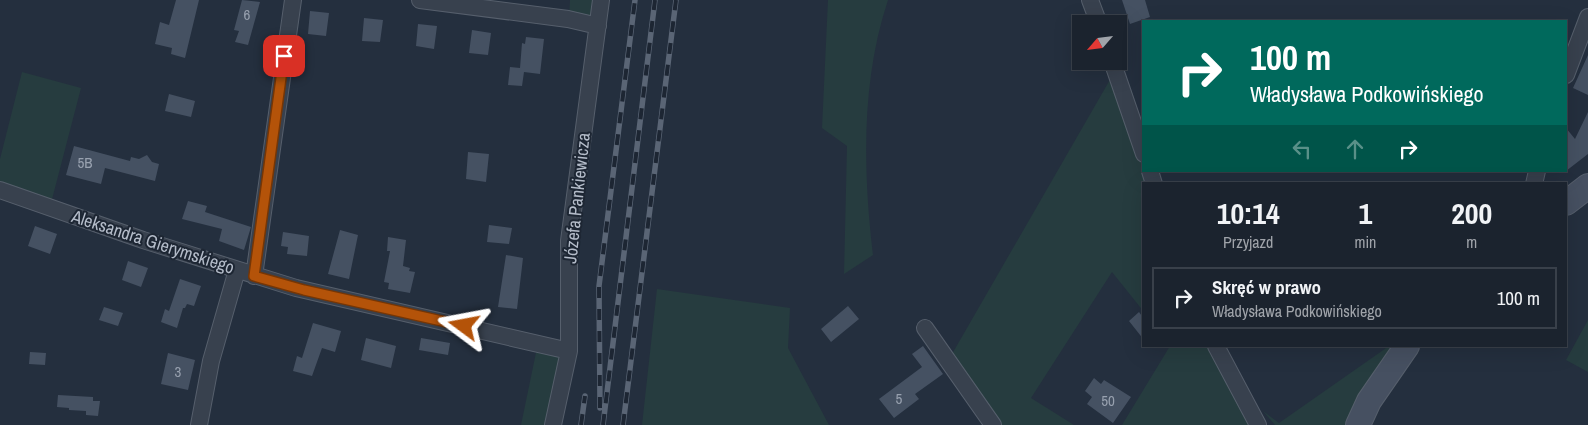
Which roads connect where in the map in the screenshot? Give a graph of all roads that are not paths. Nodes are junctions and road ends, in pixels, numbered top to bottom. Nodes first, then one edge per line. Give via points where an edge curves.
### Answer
1 (293, 0) edge
2 (420, 0) edge
3 (601, 0) edge
4 (1090, 0) edge
5 (1096, 15) edge
6 (1588, 16) edge
7 (598, 26) junction
8 (1115, 70) edge
9 (1567, 72) edge
10 (1142, 148) edge
11 (0, 190) edge
12 (237, 270) junction
13 (254, 276) junction
14 (924, 328) dead end
15 (1217, 347) edge
16 (1406, 347) edge
17 (570, 351) junction
18 (200, 425) edge
19 (553, 425) edge
20 (993, 425) edge
21 (1258, 425) edge
22 (1358, 425) edge

1 - 13 street
2 - 7 street via 568,19
3 - 7 street, Józefa Pankiewicza
4 - 5 street
6 - 9 street
7 - 17 street, Józefa Pankiewicza via 569,241
8 - 10 street
11 - 12 street, Aleksandra Gierymskiego
12 - 13 street, Aleksandra Gierymskiego
12 - 18 street via 211,361
13 - 17 street, Aleksandra Gierymskiego
14 - 20 street
15 - 21 street
16 - 22 street via 1369,401
17 - 19 street, Józefa Pankiewicza

